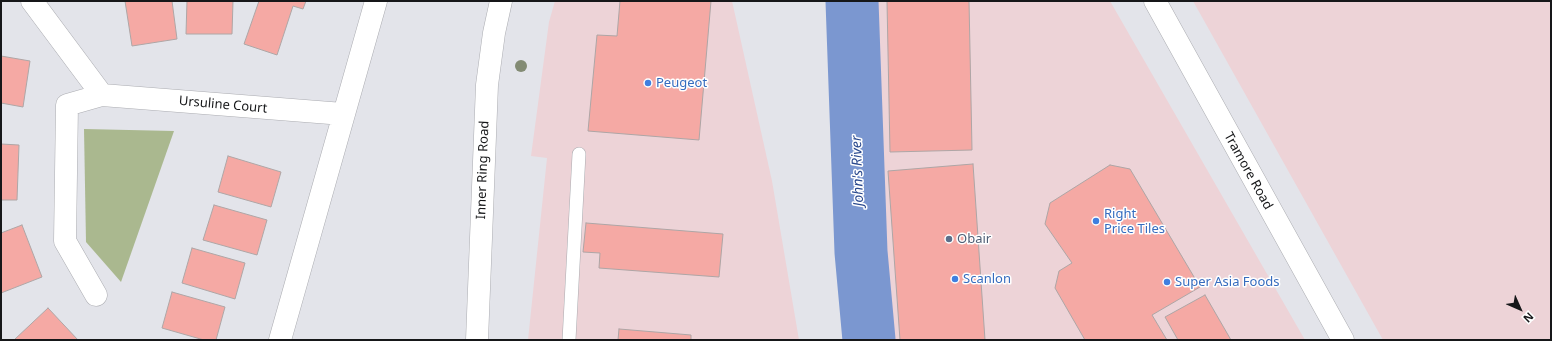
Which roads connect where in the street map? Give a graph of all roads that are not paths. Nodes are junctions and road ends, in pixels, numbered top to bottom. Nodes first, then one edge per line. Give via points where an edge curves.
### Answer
1 (32, 1) edge
2 (376, 1) edge
3 (501, 1) edge
4 (1155, 1) edge
5 (102, 95) junction
6 (343, 114) junction
7 (579, 154) dead end
8 (96, 295) dead end
9 (280, 340) edge
10 (477, 340) edge
11 (569, 340) edge
12 (1343, 340) edge

1 - 5 street
2 - 6 street
3 - 10 street, Inner Ring Road via 487,85
4 - 12 street, Tramore Road
5 - 6 street, Ursuline Court
5 - 8 street, Ursuline Court via 67,105 65,241
6 - 9 street
7 - 11 lane

